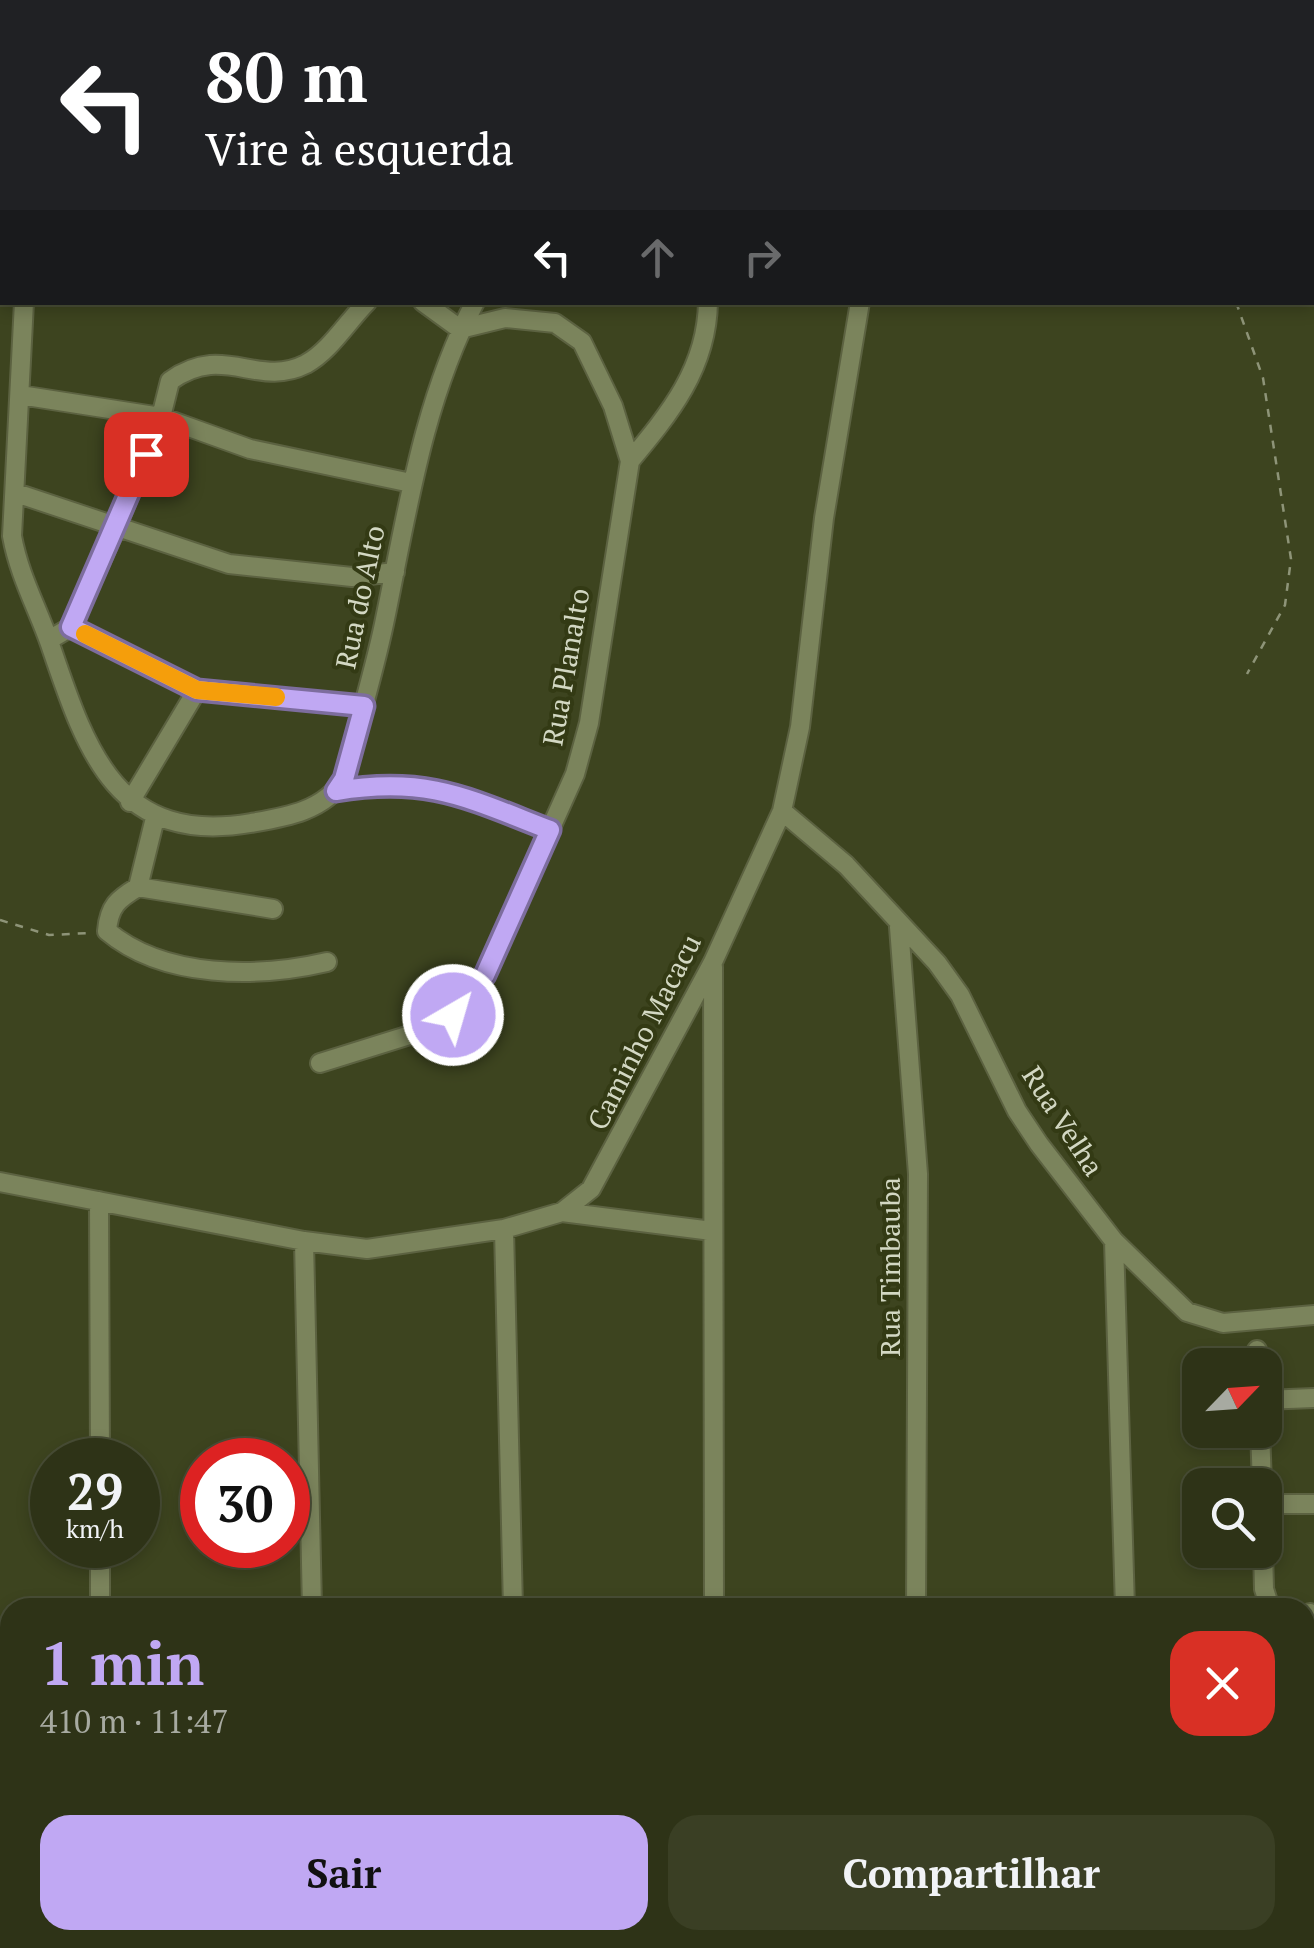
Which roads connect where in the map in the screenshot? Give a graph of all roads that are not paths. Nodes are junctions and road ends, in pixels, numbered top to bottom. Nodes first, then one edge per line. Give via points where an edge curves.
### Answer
1 (24, 305) edge
2 (363, 305) edge
3 (428, 305) edge
4 (474, 305) edge
5 (708, 305) edge
6 (860, 305) edge
7 (460, 329) junction
8 (20, 395) junction
9 (160, 417) junction
10 (630, 461) junction
11 (411, 483) junction
12 (16, 493) junction
13 (116, 528) junction
14 (394, 572) junction
15 (71, 627) junction
16 (49, 640) junction
17 (197, 690) junction
18 (364, 706) junction
19 (336, 791) junction
20 (130, 802) junction
21 (782, 811) junction
22 (154, 818) junction
23 (550, 830) junction
24 (138, 887) junction
25 (273, 908) dead end
26 (899, 926) junction
27 (327, 962) dead end
28 (713, 962) junction
29 (320, 1064) dead end
30 (0, 1182) edge
31 (99, 1201) junction
32 (562, 1212) junction
33 (504, 1229) junction
34 (712, 1231) junction
35 (304, 1241) junction
36 (1114, 1241) junction
37 (1314, 1315) edge
38 (1314, 1398) edge
39 (1282, 1399) edge
40 (100, 1438) edge
41 (1282, 1504) edge
42 (1314, 1504) edge
43 (100, 1568) edge
44 (1263, 1568) edge
45 (100, 1598) edge
46 (312, 1598) edge
47 (513, 1598) edge
48 (714, 1598) edge
49 (916, 1598) edge
50 (1125, 1598) edge
51 (1267, 1598) edge

1 - 8 street
2 - 9 street via 320,355 292,370 203,362 184,371 170,380
3 - 7 street
4 - 7 street, Rua do Alto
5 - 10 street via 688,383
6 - 21 street, Caminho Macacu via 824,518 800,727
7 - 10 street, Rua Planalto via 531,317 571,332 592,359
7 - 11 street, Rua do Alto
8 - 9 street
8 - 12 street
9 - 11 street via 250,449
9 - 13 street
10 - 23 street, Rua Planalto via 588,723
11 - 14 street, Rua do Alto
12 - 13 street
12 - 16 street via 17,563
13 - 14 street via 229,564 352,578
13 - 15 street
14 - 18 street, Rua do Alto
15 - 16 street
15 - 17 street
16 - 20 street via 84,738
17 - 18 street
17 - 20 street
18 - 19 street, Rua do Alto
19 - 22 street via 307,810 228,827
19 - 23 street via 425,786
20 - 22 street
21 - 26 street, Rua Velha via 846,865
21 - 28 street, Caminho Macacu
22 - 24 street
23 - 29 street, Rua Planalto via 468,1000 430,1029
24 - 25 street
24 - 27 street via 108,912 107,931 120,942 199,968 258,974
26 - 36 street, Rua Velha via 960,995 1017,1111
26 - 49 street, Rua Timbauba via 918,1174
28 - 32 street, Caminho Macacu via 606,1166 592,1189
28 - 34 street
30 - 31 street, Caminho Macacu
31 - 35 street, Caminho Macacu
31 - 40 street
32 - 33 street, Caminho Macacu
32 - 34 street
33 - 35 street, Caminho Macacu via 398,1248
33 - 47 street
34 - 48 street
35 - 46 street
36 - 37 street, Rua Velha via 1204,1321
36 - 50 street
38 - 39 street
41 - 42 street
43 - 45 street
44 - 51 street

